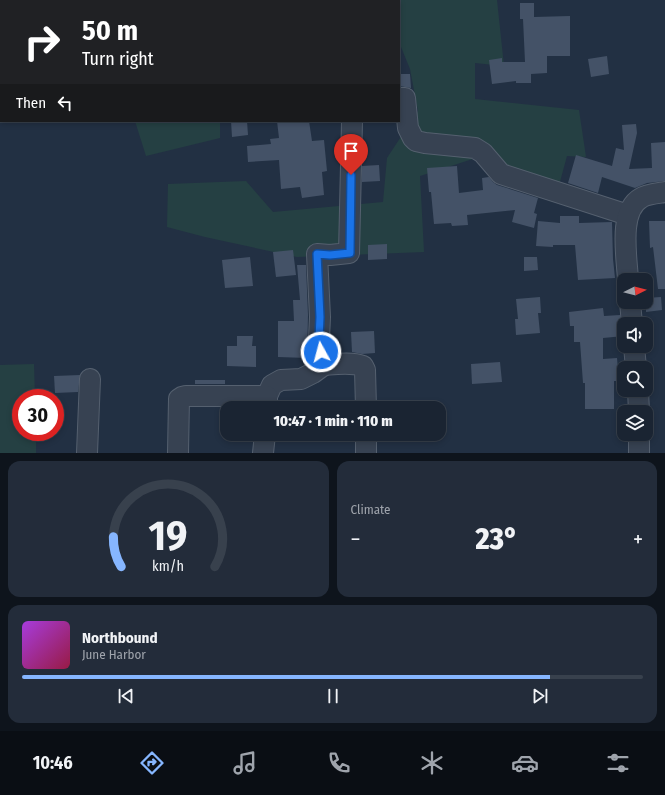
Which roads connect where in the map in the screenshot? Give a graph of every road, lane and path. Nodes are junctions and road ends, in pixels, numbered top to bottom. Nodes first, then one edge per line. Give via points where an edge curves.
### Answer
1 (400, 98) edge
2 (352, 122) edge
3 (665, 192) edge
4 (628, 215) junction
5 (628, 273) edge
6 (324, 366) junction
7 (90, 379) dead end
8 (254, 401) edge
9 (267, 401) edge
10 (366, 401) edge
11 (264, 441) edge
12 (366, 441) edge
13 (639, 441) edge
14 (87, 453) edge
15 (178, 453) edge
16 (263, 453) edge
17 (366, 453) edge
18 (639, 453) edge

1 - 4 street via 406,98 408,128 416,141 475,148 501,174
2 - 6 street via 350,253 317,254 319,339
3 - 4 street via 641,197 632,205
4 - 5 street via 625,234
6 - 9 street via 301,379 281,380 272,385
6 - 10 street via 364,366
7 - 14 street
8 - 15 street via 186,396 178,399
11 - 16 street
12 - 17 street
13 - 18 street

